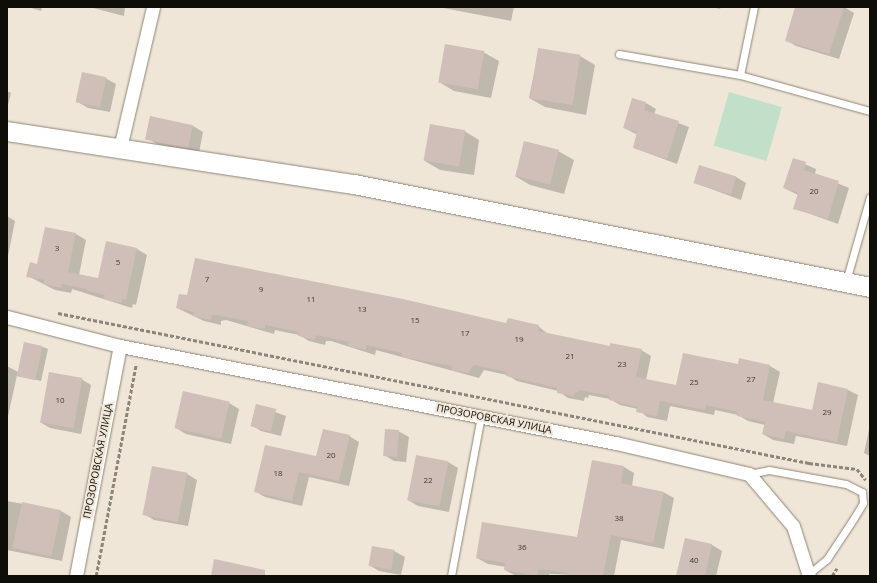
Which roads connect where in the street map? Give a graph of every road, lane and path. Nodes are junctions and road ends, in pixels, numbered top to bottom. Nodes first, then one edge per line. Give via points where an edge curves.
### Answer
1 (153, 7) edge
2 (754, 7) edge
3 (619, 54) dead end
4 (740, 75) junction
5 (870, 111) edge
6 (7, 131) edge
7 (120, 148) junction
8 (870, 197) edge
9 (846, 282) junction
10 (870, 287) edge
11 (52, 312) dead end
12 (7, 317) edge
13 (120, 346) junction
14 (139, 350) junction
15 (481, 416) junction
16 (749, 474) junction
17 (868, 485) dead end
18 (810, 575) edge
19 (76, 576) edge
20 (96, 576) edge
21 (451, 576) edge

1 - 7 street
2 - 4 lane
3 - 4 lane
4 - 5 lane
6 - 7 street
7 - 9 street via 354,184
8 - 9 lane
9 - 10 street
11 - 17 path via 809,463 857,469
12 - 13 street, ПРОЗОРОВСКАЯ УЛИЦА
13 - 14 street, ПРОЗОРОВСКАЯ УЛИЦА
13 - 19 street, ПРОЗОРОВСКАЯ УЛИЦА
14 - 15 street, ПРОЗОРОВСКАЯ УЛИЦА
14 - 20 path
15 - 16 street, ПРОЗОРОВСКАЯ УЛИЦА
15 - 21 lane
16 - 18 street via 793,526
16 - 18 lane via 769,470 846,484 862,492 863,503 854,518 827,559

